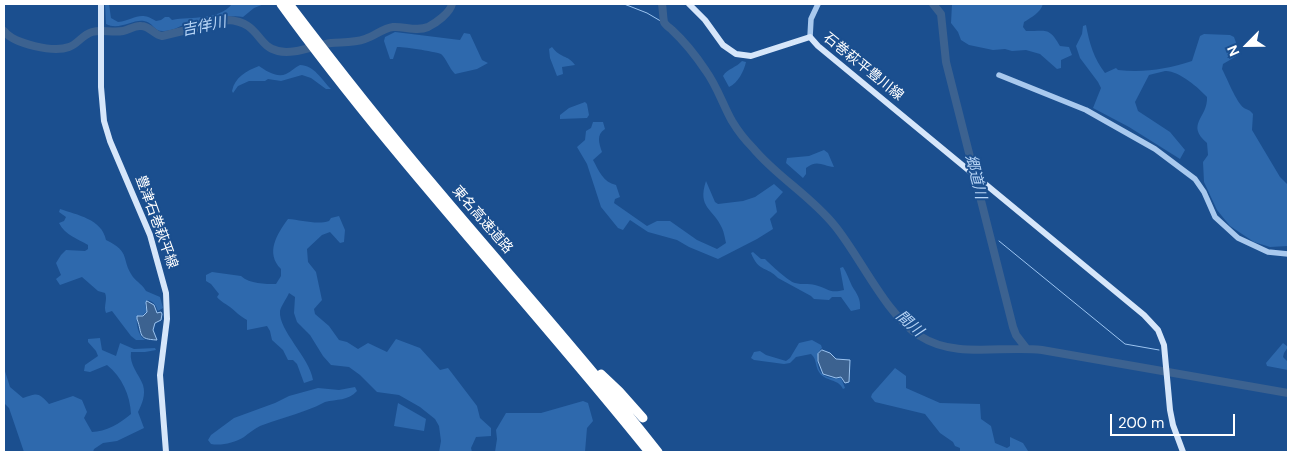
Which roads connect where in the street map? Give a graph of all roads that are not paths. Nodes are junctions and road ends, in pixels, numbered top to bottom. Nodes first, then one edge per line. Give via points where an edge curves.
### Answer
1 (101, 4) edge
2 (280, 4) edge
3 (289, 4) edge
4 (689, 4) edge
5 (818, 4) edge
6 (810, 37) junction
7 (313, 42) junction
8 (322, 53) junction
9 (999, 75) dead end
10 (1288, 254) edge
11 (575, 350) junction
12 (643, 418) dead end
13 (166, 452) edge
14 (648, 452) edge
15 (658, 452) edge
16 (1183, 452) edge

1 - 13 main road, 豊津石巻萩平線 via 102,109 106,130 142,212 165,284 167,319 160,375
2 - 7 highway, 東名高速道路
3 - 7 highway, 東名高速道路
4 - 6 main road, 石巻萩平豊川線 via 723,45 736,54 751,56
5 - 6 street via 811,19
6 - 16 main road, 石巻萩平豊川線 via 1152,323 1162,337 1173,425
7 - 8 highway, 東名高速道路
8 - 11 highway, 東名高速道路
8 - 14 highway, 東名高速道路 via 383,136
9 - 10 street via 1086,110 1155,149 1195,179 1215,217 1238,238 1268,252
11 - 12 highway via 620,391
11 - 15 highway, 東名高速道路

